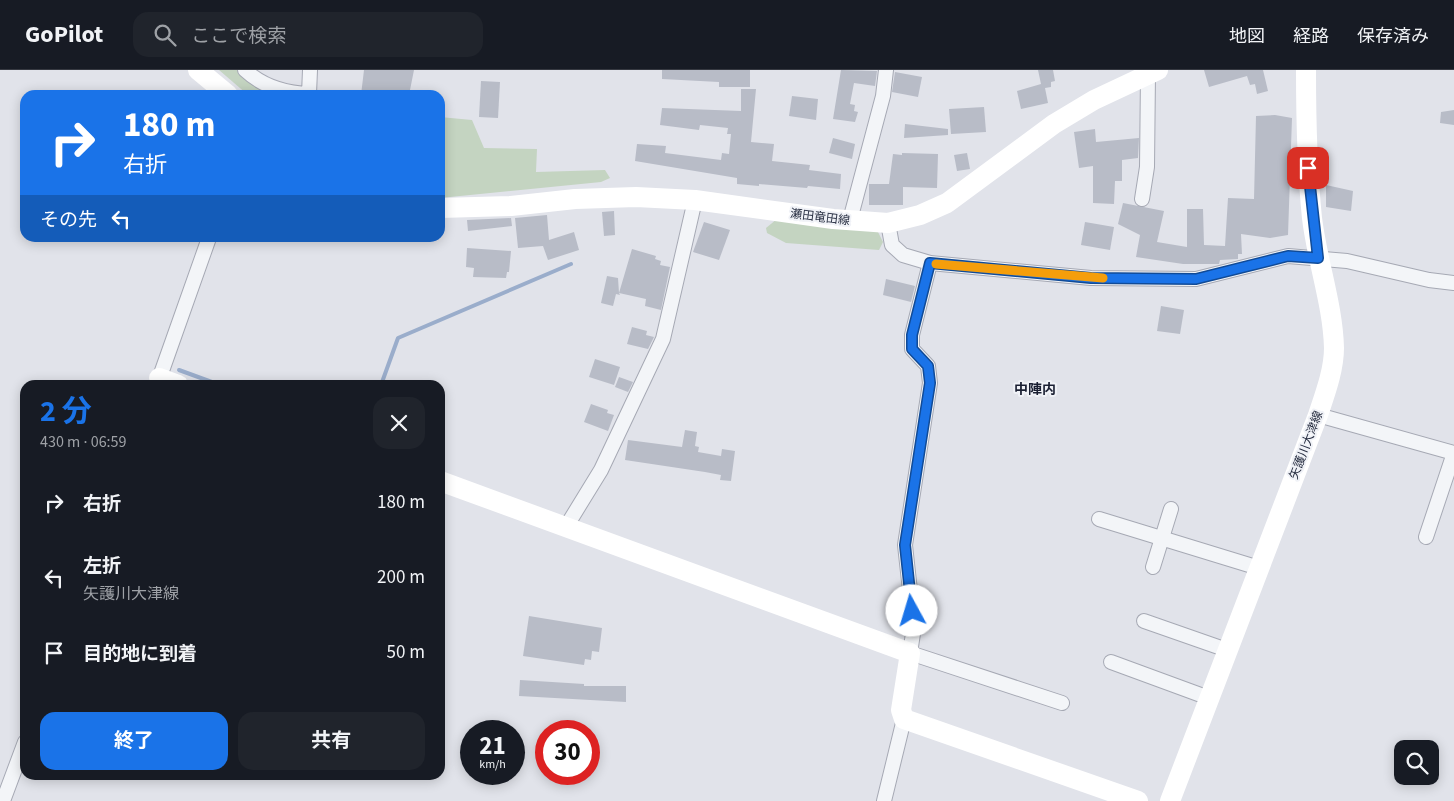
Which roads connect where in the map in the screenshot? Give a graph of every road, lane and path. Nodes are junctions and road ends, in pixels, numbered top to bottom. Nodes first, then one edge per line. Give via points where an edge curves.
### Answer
1 (198, 70) edge
2 (245, 70) edge
3 (310, 70) edge
4 (886, 70) edge
5 (1306, 70) edge
6 (1153, 72) edge
7 (222, 90) edge
8 (281, 90) edge
9 (309, 90) edge
10 (1142, 199) dead end
11 (695, 200) junction
12 (445, 208) edge
13 (850, 220) junction
14 (888, 223) junction
15 (208, 242) edge
16 (1318, 258) junction
17 (930, 263) junction
18 (1454, 283) edge
19 (159, 380) edge
20 (1318, 414) junction
21 (1454, 453) edge
22 (445, 483) edge
23 (1171, 509) dead end
24 (1098, 518) dead end
25 (566, 527) junction
26 (1161, 537) junction
27 (1426, 537) dead end
28 (1153, 567) dead end
29 (1259, 568) junction
30 (1144, 621) dead end
31 (1227, 650) junction
32 (910, 653) junction
33 (1111, 662) dead end
34 (1209, 698) junction
35 (1062, 703) dead end
36 (904, 719) junction
37 (20, 755) edge
38 (3, 801) edge
39 (884, 801) edge
40 (1138, 801) edge
41 (1170, 801) edge

1 - 7 main road
2 - 8 street via 268,86
3 - 9 street
4 - 13 street via 883,96
5 - 16 main road, 矢護川大津線 via 1308,168
6 - 10 street
6 - 14 main road, 瀬田竜田線 via 1094,100 1054,124 947,203 920,215
11 - 12 main road, 瀬田竜田線 via 636,197
11 - 13 main road, 瀬田竜田線
11 - 25 street via 663,339 601,470
13 - 14 main road, 瀬田竜田線
14 - 17 street via 892,245 903,255
15 - 19 street
16 - 17 street via 1288,256 1196,279 1091,278
16 - 18 street
16 - 20 main road, 矢護川大津線 via 1334,350
17 - 32 street via 912,335 912,349 928,366 930,383 905,545 914,628
20 - 21 street
20 - 29 main road, 矢護川大津線
21 - 27 street
22 - 25 main road
23 - 26 street
24 - 26 street
25 - 32 main road
26 - 28 street
26 - 29 street
29 - 31 main road, 矢護川大津線
30 - 31 street
31 - 34 main road, 矢護川大津線
32 - 35 street
32 - 36 main road via 901,710
33 - 34 street
34 - 41 main road, 矢護川大津線
36 - 39 street
36 - 40 main road
37 - 38 street

